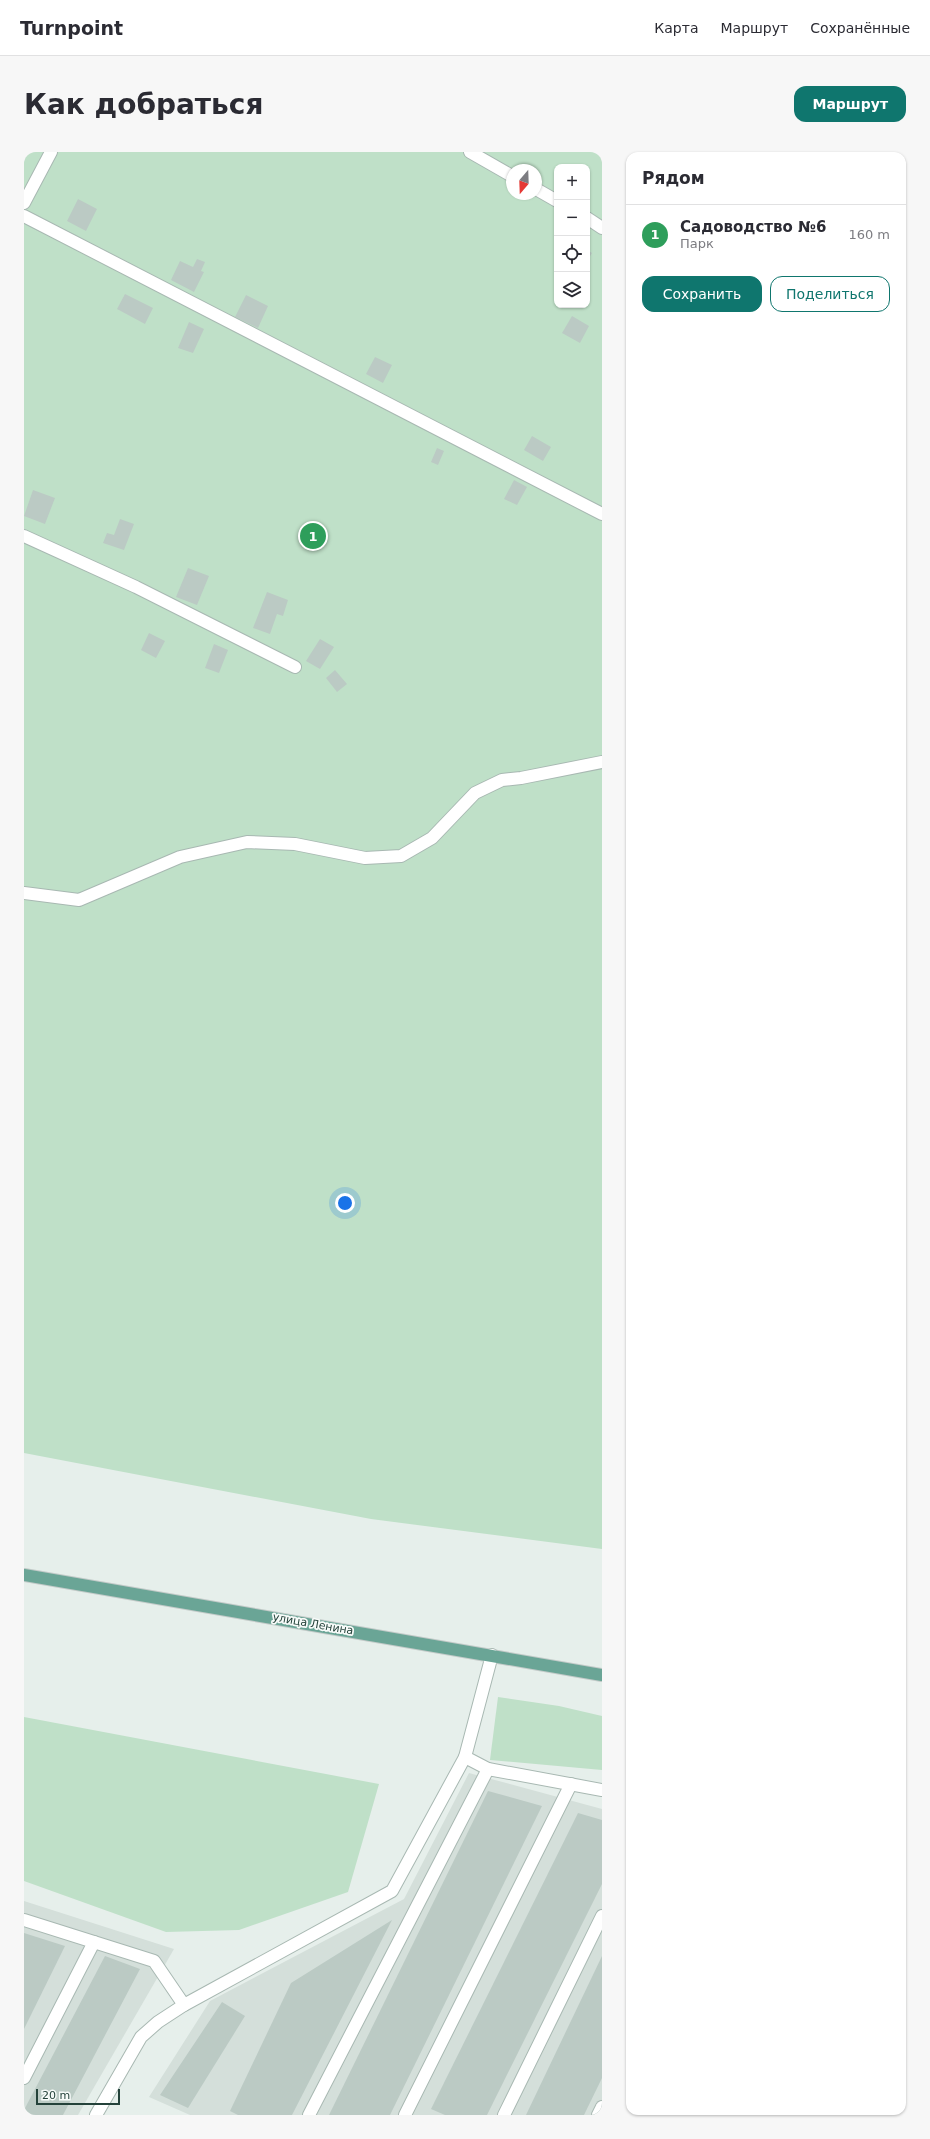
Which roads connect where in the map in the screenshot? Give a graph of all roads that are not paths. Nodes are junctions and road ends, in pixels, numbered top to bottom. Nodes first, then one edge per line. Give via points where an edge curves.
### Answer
1 (51, 152) edge
2 (470, 152) edge
3 (506, 173) edge
4 (542, 193) edge
5 (555, 200) edge
6 (24, 202) edge
7 (24, 216) edge
8 (590, 220) edge
9 (602, 228) edge
10 (602, 514) edge
11 (24, 536) edge
12 (295, 667) dead end
13 (602, 762) edge
14 (24, 893) edge
15 (24, 1575) edge
16 (492, 1655) junction
17 (602, 1675) edge
18 (465, 1757) junction
19 (488, 1769) junction
20 (571, 1784) junction
21 (602, 1790) edge
22 (602, 1916) edge
23 (24, 1920) edge
24 (94, 1942) junction
25 (184, 2005) junction
26 (24, 2078) edge
27 (602, 2107) edge
28 (96, 2115) edge
29 (309, 2115) edge
30 (405, 2115) edge
31 (504, 2115) edge
32 (598, 2115) edge

1 - 6 lane
2 - 3 lane
4 - 5 lane
7 - 10 lane
8 - 9 lane
11 - 12 lane via 136,587
13 - 14 lane via 502,780 475,793 432,838 401,856 365,858 295,844 247,842 180,857 78,900
15 - 16 main road, улица Ленина
16 - 17 main road, улица Ленина
16 - 18 lane
18 - 19 lane
18 - 25 lane via 392,1891
19 - 20 lane
19 - 29 lane
20 - 21 lane
20 - 30 lane
22 - 31 lane
23 - 24 lane
24 - 25 lane via 154,1961
24 - 26 lane
25 - 28 lane via 141,2037
27 - 32 lane

